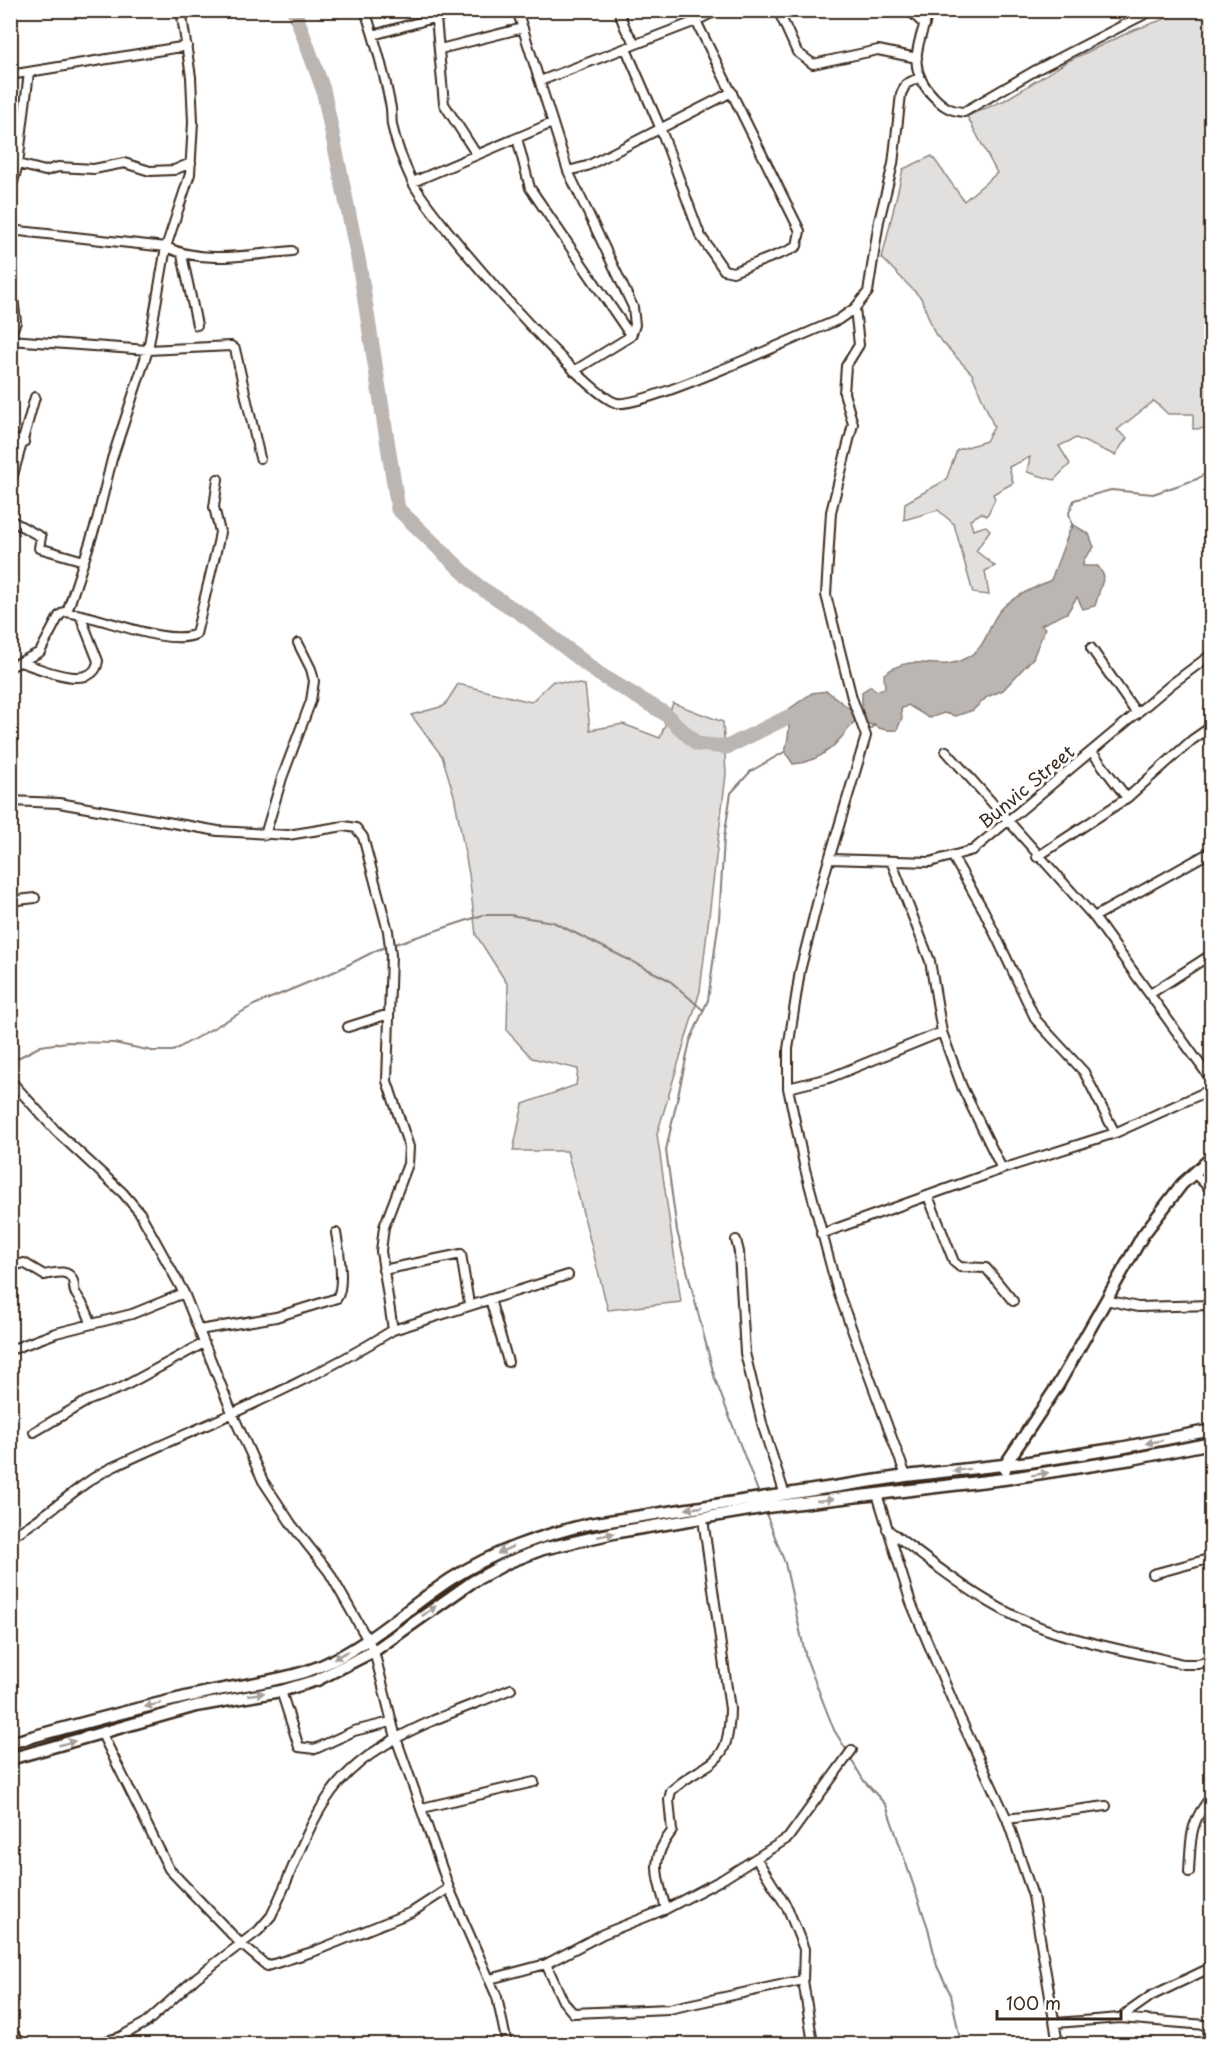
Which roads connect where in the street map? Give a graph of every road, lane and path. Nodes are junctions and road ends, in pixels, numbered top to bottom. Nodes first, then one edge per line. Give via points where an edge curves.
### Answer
1 (181, 10) edge
2 (365, 10) edge
3 (462, 10) edge
4 (517, 10) edge
5 (618, 10) edge
6 (777, 10) edge
7 (909, 10) edge
8 (929, 10) edge
9 (1153, 10) edge
10 (714, 11) edge
11 (1142, 13) edge
12 (436, 18) junction
13 (696, 21) junction
14 (925, 25) junction
15 (523, 28) junction
16 (373, 35) junction
17 (636, 44) junction
18 (187, 46) junction
19 (440, 49) junction
20 (626, 49) junction
21 (917, 58) junction
22 (29, 72) junction
23 (10, 75) edge
24 (918, 78) junction
25 (540, 81) junction
26 (732, 92) junction
27 (552, 123) junction
28 (660, 127) junction
29 (517, 138) junction
30 (477, 155) junction
31 (191, 163) junction
32 (18, 164) junction
33 (568, 171) junction
34 (412, 182) junction
35 (10, 194) edge
36 (10, 230) edge
37 (166, 247) junction
38 (292, 251) dead end
39 (182, 255) junction
40 (10, 273) edge
41 (855, 308) junction
42 (197, 325) dead end
43 (631, 336) junction
44 (10, 338) edge
45 (148, 350) junction
46 (574, 371) junction
47 (35, 397) dead end
48 (10, 438) edge
49 (24, 442) junction
50 (260, 458) dead end
51 (218, 479) dead end
52 (10, 486) edge
53 (10, 520) edge
54 (84, 561) junction
55 (67, 612) junction
56 (80, 615) junction
57 (298, 643) dead end
58 (1091, 648) dead end
59 (1212, 654) edge
60 (20, 662) junction
61 (10, 668) edge
62 (1137, 714) junction
63 (1212, 726) edge
64 (946, 752) dead end
65 (1092, 752) junction
66 (1127, 798) junction
67 (10, 801) edge
68 (1006, 823) junction
69 (265, 835) junction
70 (1212, 851) edge
71 (1037, 856) junction
72 (953, 857) junction
73 (830, 860) junction
74 (892, 863) junction
75 (35, 898) dead end
76 (10, 902) edge
77 (1094, 917) junction
78 (1212, 954) edge
79 (1150, 994) junction
80 (388, 1014) junction
81 (348, 1027) dead end
82 (942, 1032) junction
83 (10, 1080) edge
84 (1212, 1081) edge
85 (788, 1088) junction
86 (1212, 1089) edge
87 (1114, 1133) junction
88 (1212, 1157) edge
89 (1002, 1169) junction
90 (1194, 1173) junction
91 (1212, 1191) edge
92 (928, 1196) junction
93 (336, 1233) dead end
94 (821, 1234) junction
95 (736, 1240) dead end
96 (10, 1267) edge
97 (382, 1270) junction
98 (568, 1275) dead end
99 (184, 1293) junction
100 (490, 1299) junction
101 (1106, 1299) junction
102 (1013, 1301) dead end
103 (469, 1304) junction
104 (1212, 1305) edge
105 (91, 1324) junction
106 (199, 1330) junction
107 (393, 1330) junction
108 (204, 1343) junction
109 (10, 1350) edge
110 (508, 1362) dead end
111 (233, 1414) junction
112 (1212, 1430) edge
113 (34, 1432) dead end
114 (1212, 1443) edge
115 (1005, 1465) junction
116 (906, 1476) junction
117 (1004, 1479) junction
118 (877, 1494) junction
119 (785, 1495) junction
120 (766, 1502) junction
121 (753, 1504) junction
122 (703, 1519) junction
123 (886, 1528) junction
124 (10, 1537) edge
125 (1212, 1558) edge
126 (1153, 1574) dead end
127 (369, 1640) junction
128 (374, 1651) junction
129 (1212, 1660) edge
130 (512, 1689) dead end
131 (281, 1691) junction
132 (391, 1722) junction
133 (102, 1734) junction
134 (396, 1738) junction
135 (10, 1743) edge
136 (852, 1750) dead end
137 (10, 1759) edge
138 (534, 1782) dead end
139 (1212, 1796) edge
140 (1106, 1806) dead end
141 (422, 1808) junction
142 (1007, 1819) junction
143 (756, 1858) junction
144 (1190, 1872) dead end
145 (449, 1888) junction
146 (666, 1909) junction
147 (241, 1944) junction
148 (546, 1964) junction
149 (1212, 1967) edge
150 (490, 1979) junction
151 (803, 1980) junction
152 (1120, 2018) junction
153 (1056, 2024) junction
154 (10, 2030) edge
155 (19, 2044) edge
156 (96, 2044) edge
157 (507, 2044) edge
158 (813, 2044) edge
159 (1058, 2044) edge
160 (1206, 2044) edge

1 - 18 street
2 - 16 street
3 - 12 street
4 - 15 street
5 - 17 street
6 - 21 street via 797,52 813,63 878,50
7 - 14 street
8 - 14 street
9 - 11 street
10 - 13 street
11 - 24 street via 964,112 943,105
12 - 16 street
12 - 19 street
13 - 17 street
13 - 26 street
14 - 21 street
15 - 19 street
15 - 25 street
16 - 34 street via 394,134
17 - 20 street
18 - 22 street
18 - 31 street via 193,122
19 - 30 street via 444,104
20 - 25 street
20 - 28 street
21 - 24 street
22 - 23 street
22 - 32 street
24 - 41 street via 906,84 901,94 893,164 868,292
25 - 27 street
26 - 28 street
26 - 28 street via 800,231 797,246 790,250 733,272 724,270 700,235
27 - 29 street
27 - 33 street
28 - 33 street via 587,166
29 - 30 street
29 - 43 street via 530,188
30 - 34 street
31 - 32 street via 174,170 150,171 124,163 94,169 58,166 45,171
31 - 37 street
32 - 35 street
33 - 43 street via 633,307 635,325
34 - 46 street via 469,258
36 - 37 street
37 - 39 street
37 - 45 street
38 - 39 street
39 - 42 street
40 - 44 street via 16,322
41 - 46 street via 838,320 642,400 619,404 608,400
41 - 73 street via 860,345 846,366 844,393 853,424 831,512 826,595 852,698 866,736
43 - 46 street
44 - 45 street
45 - 50 street via 231,346 235,349
45 - 54 street
47 - 49 street
48 - 49 street
49 - 52 street
51 - 56 street via 214,507 218,543 196,634 159,634
53 - 54 street via 41,537 39,548
54 - 55 street
55 - 56 street
55 - 60 street via 59,616 40,652
56 - 60 street via 98,661 92,674 74,678
57 - 69 street via 314,681 311,701
58 - 62 street
59 - 62 street, Bunvic Street
60 - 61 street
62 - 65 street, Bunvic Street
63 - 66 street
64 - 68 street
65 - 66 street
65 - 68 street, Bunvic Street
66 - 71 street
67 - 69 street via 58,803 218,831
68 - 71 street
68 - 72 street, Bunvic Street via 973,850
69 - 80 street via 344,826 356,828 363,837 388,931
70 - 77 street
71 - 77 street
72 - 74 street, Bunvic Street
72 - 87 street via 984,911 1031,1011 1053,1041 1084,1072
73 - 74 street, Bunvic Street
73 - 85 street via 794,1000
74 - 82 street via 930,961
75 - 76 street
77 - 79 street
78 - 79 street
79 - 84 street
80 - 81 street
80 - 97 street via 387,1081 409,1147 408,1164 384,1227
82 - 85 street via 848,1071
82 - 89 street via 962,1087
83 - 99 street via 66,1142 132,1202
85 - 94 street
86 - 87 street
87 - 89 street
88 - 90 main road
89 - 92 street
90 - 91 street
90 - 101 main road via 1143,1235
92 - 94 street
92 - 102 street via 954,1262 960,1267 986,1268
93 - 106 street via 340,1274 337,1298 276,1317
94 - 116 street via 837,1289
95 - 119 street via 745,1353
96 - 105 street via 24,1263 44,1275 59,1271 69,1275
97 - 103 street via 460,1254
97 - 107 street
98 - 100 street
99 - 105 street via 132,1314
99 - 106 street
100 - 103 street
100 - 110 street
101 - 104 street via 1138,1307
101 - 115 main road via 1058,1385
103 - 107 street
105 - 109 street
106 - 108 street
107 - 111 street via 338,1363
108 - 111 street
108 - 113 street
111 - 124 street via 111,1468
111 - 127 street via 268,1490 329,1572
112 -> 115 main road
117 -> 114 main road
115 -> 116 main road
115 - 117 main road
116 - 119 main road
117 - 118 main road
120 -> 118 main road
118 - 123 street
119 - 120 main road
120 - 121 main road
121 - 122 main road
121 -> 127 main road via 589,1524 515,1545 451,1580
128 -> 122 main road via 472,1582 509,1562 543,1549 618,1532
122 - 146 street via 730,1727 720,1759 671,1791 672,1831 660,1846 656,1862
123 - 129 street via 964,1588 1053,1632 1183,1664
123 - 142 street via 933,1658
125 - 126 street
127 - 128 street
127 -> 135 main road via 321,1666 155,1704
128 - 131 main road via 317,1680
128 - 132 street
130 - 134 street
131 - 132 street via 299,1747 315,1749 354,1731
133 -> 131 main road via 196,1706
132 - 134 street
137 -> 133 main road
133 - 147 street via 169,1869
134 - 141 street
134 - 147 street via 361,1764 326,1798 271,1916
136 - 143 street via 789,1838
138 - 141 street
139 - 144 street via 1197,1813 1191,1829
140 - 142 street
141 - 145 street
142 - 153 street via 1033,1896
143 - 146 street
143 - 151 street via 798,1930 804,1949
145 - 147 street via 412,1912 274,1965 267,1966
145 - 150 street
146 - 148 street via 603,1934
147 - 156 street via 147,2022 120,2037
148 - 150 street
148 - 151 street via 562,2001 573,2013 669,2009
149 - 152 street via 1151,1996
150 - 157 street via 502,2013
151 - 158 street
152 - 153 street
152 - 160 street via 1206,2025
153 - 159 street
154 - 155 main road

